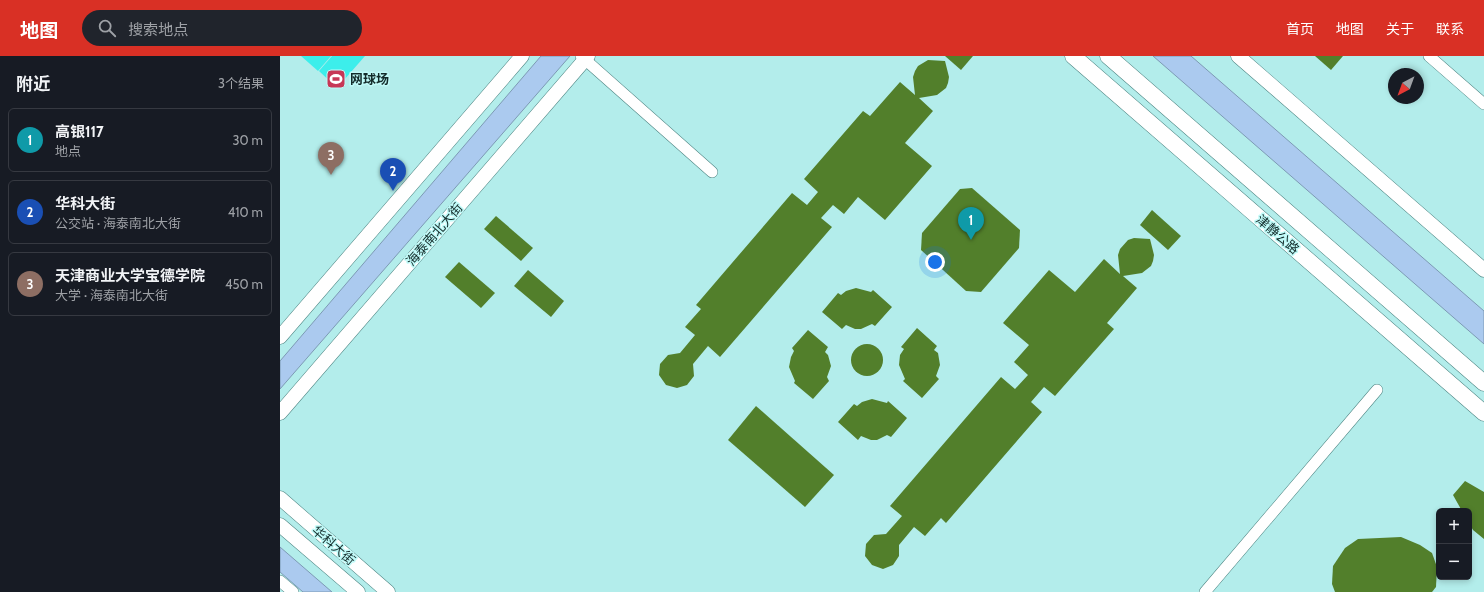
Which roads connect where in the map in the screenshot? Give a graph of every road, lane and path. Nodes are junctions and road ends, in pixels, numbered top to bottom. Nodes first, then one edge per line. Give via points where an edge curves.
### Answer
1 (522, 56) edge
2 (1073, 56) edge
3 (1108, 56) edge
4 (1238, 56) edge
5 (1429, 56) edge
6 (585, 57) edge
7 (1484, 104) edge
8 (712, 172) dead end
9 (1484, 269) edge
10 (280, 337) edge
11 (1484, 383) edge
12 (1377, 390) dead end
13 (280, 413) edge
14 (1484, 413) edge
15 (280, 498) edge
16 (280, 525) edge
17 (280, 581) edge
18 (293, 592) edge
19 (358, 592) edge
20 (388, 592) edge
21 (1205, 592) edge

1 - 10 main road
2 - 14 highway, 津静公路
3 - 11 highway, 津静公路
4 - 9 main road
5 - 7 street
6 - 8 street
6 - 13 main road, 海泰南北大街
12 - 21 street
15 - 20 main road, 华科大街
16 - 19 main road, 华科大街
17 - 18 street

